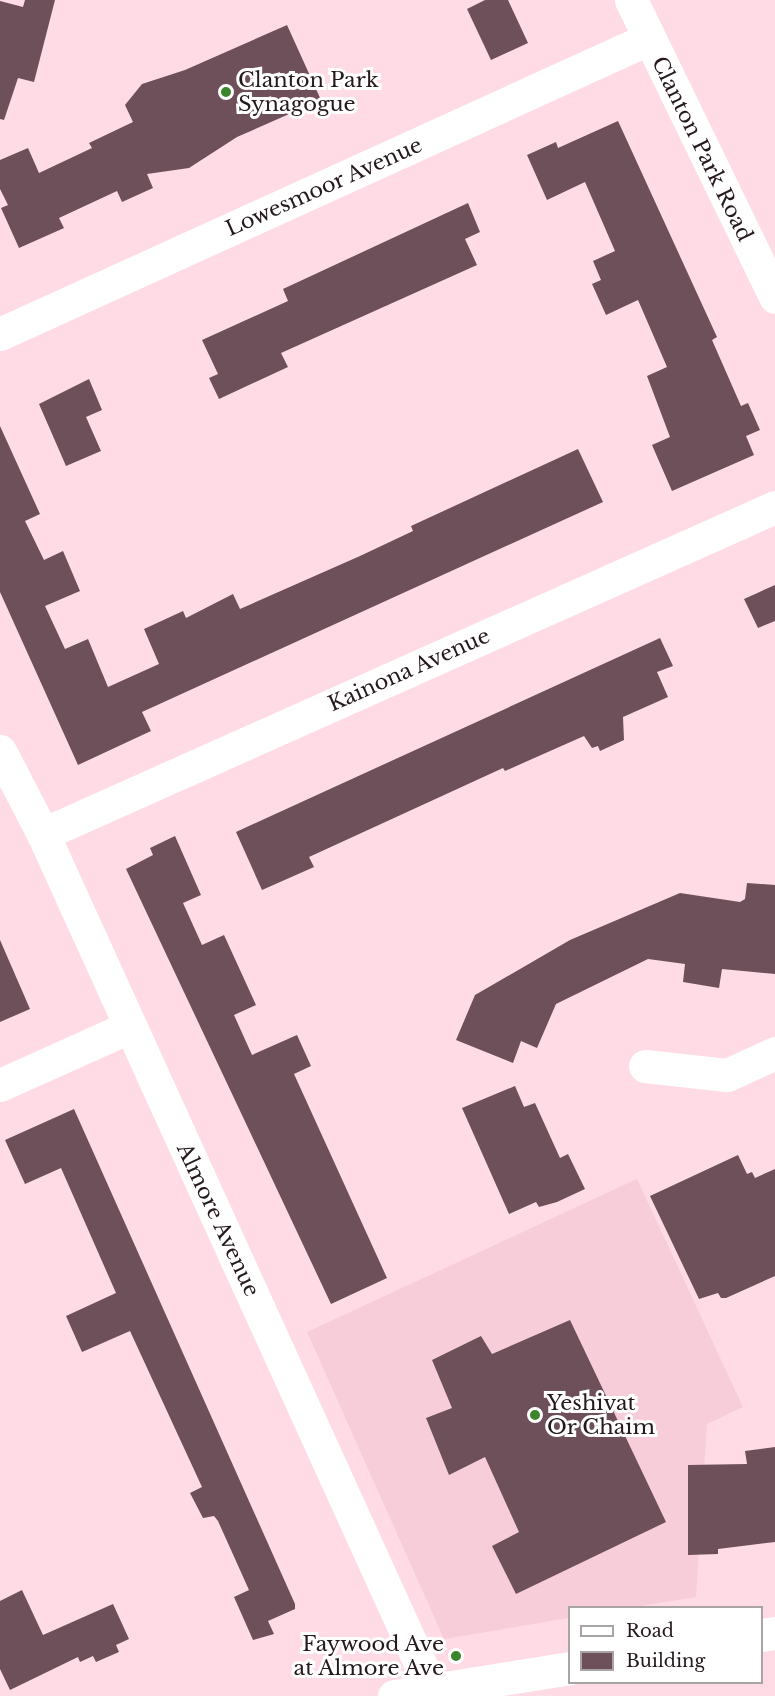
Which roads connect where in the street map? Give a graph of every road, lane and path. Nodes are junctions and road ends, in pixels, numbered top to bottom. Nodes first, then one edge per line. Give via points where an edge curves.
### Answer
1 (631, 0) edge
2 (648, 39) junction
3 (775, 297) edge
4 (0, 334) edge
5 (775, 507) edge
6 (0, 751) edge
7 (43, 834) junction
8 (129, 1027) junction
9 (775, 1053) edge
10 (645, 1066) dead end
11 (0, 1085) edge
12 (568, 1668) edge
13 (434, 1694) edge
14 (394, 1696) edge

1 - 2 street, Clanton Park Road
2 - 3 street, Clanton Park Road
2 - 4 street, Lowesmoor Avenue
5 - 7 street, Kainona Avenue
6 - 7 street, Almore Avenue
7 - 8 street, Almore Avenue
8 - 11 street
8 - 13 street, Almore Avenue
9 - 10 street via 727,1075
12 - 13 street
13 - 14 street

